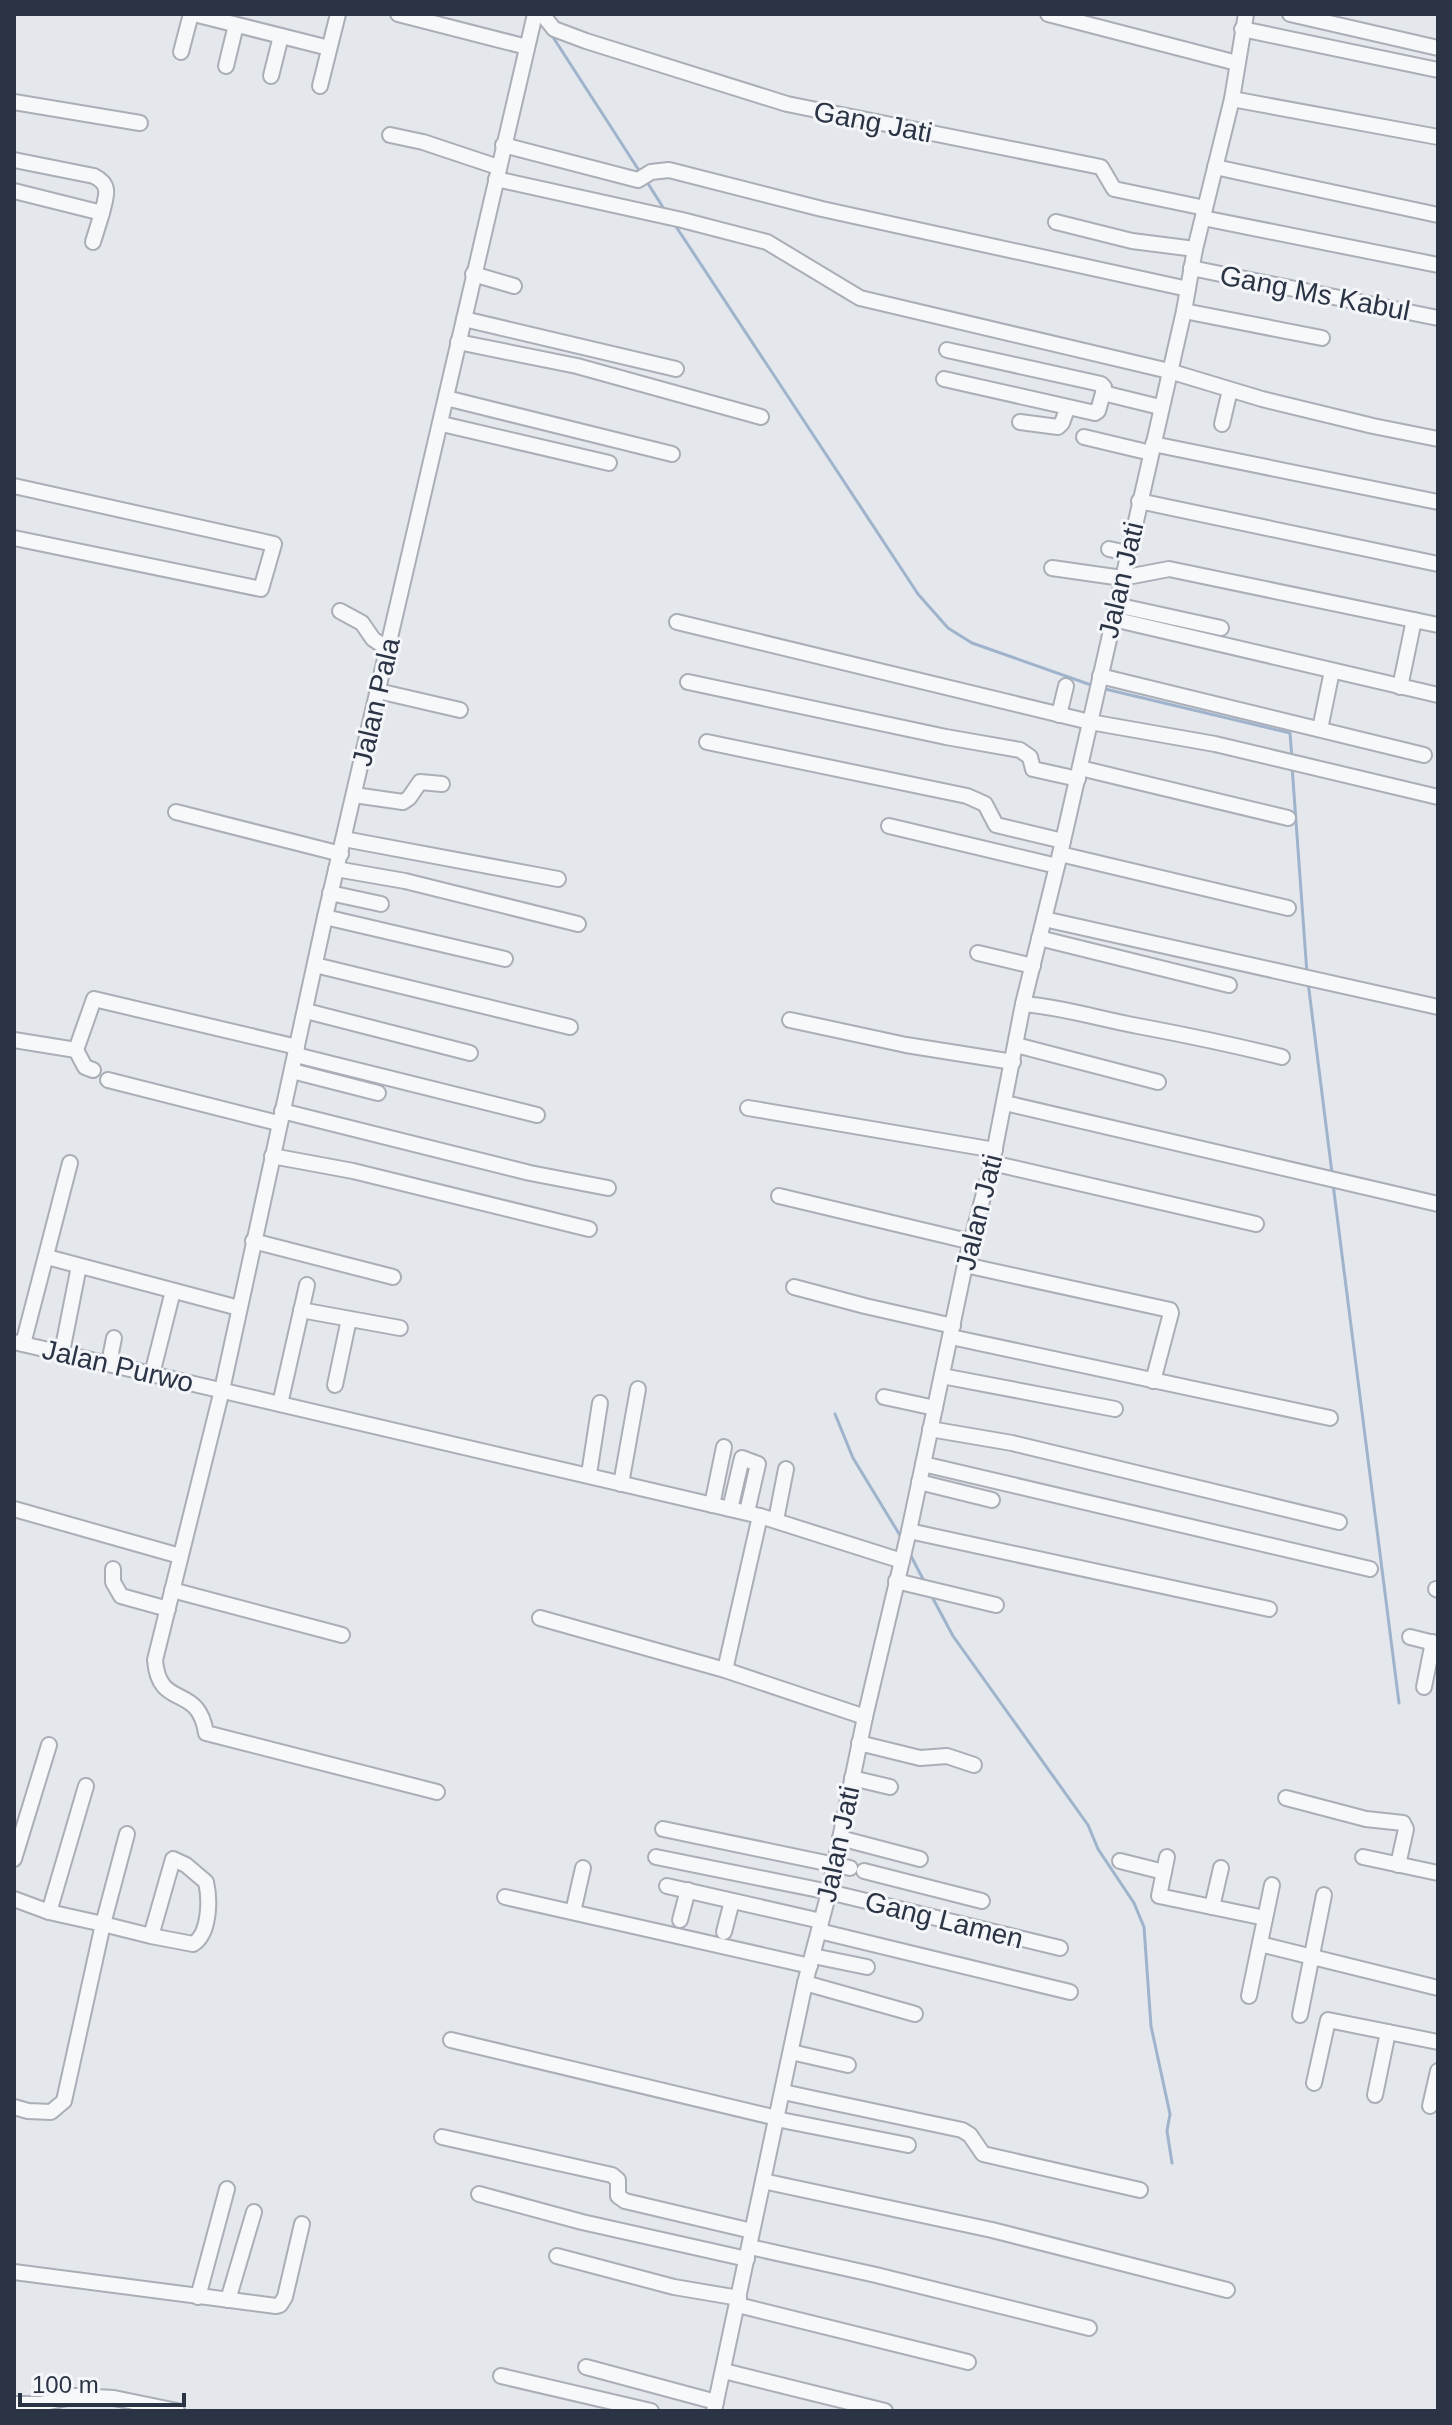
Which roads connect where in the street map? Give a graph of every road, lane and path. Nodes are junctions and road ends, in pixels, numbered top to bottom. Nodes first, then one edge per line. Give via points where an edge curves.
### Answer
1 (192, 14) edge
2 (338, 14) edge
3 (398, 14) edge
4 (535, 14) edge
5 (542, 14) edge
6 (1048, 14) edge
7 (1290, 14) edge
8 (1244, 21) edge
9 (236, 25) junction
10 (281, 36) junction
11 (527, 47) junction
12 (329, 48) junction
13 (1438, 48) edge
14 (181, 52) dead end
15 (1237, 63) junction
16 (226, 66) dead end
17 (1438, 70) edge
18 (271, 76) dead end
19 (320, 86) dead end
20 (1232, 99) junction
21 (14, 102) edge
22 (140, 123) dead end
23 (390, 135) dead end
24 (1438, 137) edge
25 (503, 145) junction
26 (14, 160) edge
27 (1215, 167) junction
28 (497, 173) junction
29 (14, 191) edge
30 (102, 213) junction
31 (1204, 213) junction
32 (1438, 215) edge
33 (1056, 222) dead end
34 (93, 242) dead end
35 (1195, 249) junction
36 (1438, 265) edge
37 (1191, 268) junction
38 (473, 274) junction
39 (514, 286) dead end
40 (1188, 289) junction
41 (1184, 311) junction
42 (1438, 318) edge
43 (464, 319) junction
44 (1322, 338) dead end
45 (458, 342) junction
46 (947, 350) dead end
47 (676, 369) dead end
48 (1169, 371) junction
49 (944, 379) dead end
50 (1230, 390) junction
51 (1103, 393) junction
52 (446, 398) junction
53 (1160, 407) junction
54 (1067, 409) junction
55 (761, 417) dead end
56 (1020, 422) dead end
57 (442, 424) junction
58 (1222, 424) dead end
59 (1084, 437) dead end
60 (1438, 439) edge
61 (1152, 448) junction
62 (672, 454) dead end
63 (609, 463) dead end
64 (14, 486) edge
65 (1139, 501) junction
66 (1438, 502) edge
67 (14, 538) edge
68 (1109, 549) dead end
69 (1127, 553) junction
70 (1438, 564) edge
71 (1052, 568) dead end
72 (1122, 578) junction
73 (340, 611) dead end
74 (1114, 612) junction
75 (1414, 620) junction
76 (677, 622) dead end
77 (1438, 625) edge
78 (1221, 628) dead end
79 (388, 649) junction
80 (1332, 671) junction
81 (1099, 679) junction
82 (688, 682) dead end
83 (1066, 686) dead end
84 (1400, 687) junction
85 (378, 691) junction
86 (1438, 695) edge
87 (460, 710) dead end
88 (1059, 715) junction
89 (1090, 722) junction
90 (1320, 729) junction
91 (707, 742) dead end
92 (1424, 755) dead end
93 (1079, 773) junction
94 (442, 784) dead end
95 (354, 795) junction
96 (1438, 797) edge
97 (176, 812) dead end
98 (1288, 818) dead end
99 (889, 826) dead end
100 (342, 846) junction
101 (1060, 854) junction
102 (336, 869) junction
103 (558, 879) dead end
104 (330, 893) junction
105 (381, 904) dead end
106 (1288, 908) dead end
107 (325, 917) junction
108 (1044, 919) junction
109 (578, 924) dead end
110 (1039, 938) junction
111 (978, 953) dead end
112 (505, 959) dead end
113 (315, 965) junction
114 (1033, 966) junction
115 (1229, 985) dead end
116 (1023, 1004) junction
117 (1438, 1007) edge
118 (306, 1011) junction
119 (790, 1020) dead end
120 (570, 1027) dead end
121 (14, 1040) edge
122 (1016, 1045) junction
123 (76, 1050) junction
124 (296, 1051) junction
125 (470, 1053) dead end
126 (1282, 1057) dead end
127 (1013, 1062) junction
128 (93, 1070) dead end
129 (292, 1071) junction
130 (108, 1080) dead end
131 (1158, 1082) dead end
132 (378, 1093) dead end
133 (1005, 1103) junction
134 (748, 1108) dead end
135 (537, 1115) dead end
136 (280, 1117) junction
137 (272, 1156) junction
138 (994, 1156) junction
139 (70, 1163) dead end
140 (608, 1188) dead end
141 (779, 1196) dead end
142 (1438, 1204) edge
143 (1256, 1224) dead end
144 (589, 1229) dead end
145 (253, 1241) junction
146 (972, 1242) junction
147 (47, 1257) junction
148 (965, 1265) junction
149 (79, 1266) junction
150 (393, 1277) dead end
151 (307, 1285) dead end
152 (794, 1287) dead end
153 (173, 1291) junction
154 (239, 1308) junction
155 (301, 1310) junction
156 (349, 1319) junction
157 (400, 1328) dead end
158 (952, 1332) junction
159 (114, 1338) dead end
160 (19, 1343) edge
161 (62, 1352) junction
162 (109, 1363) junction
163 (152, 1374) junction
164 (942, 1376) junction
165 (1153, 1381) junction
166 (335, 1385) dead end
167 (638, 1389) dead end
168 (222, 1390) junction
169 (884, 1397) dead end
170 (600, 1403) dead end
171 (280, 1404) junction
172 (935, 1408) junction
173 (1115, 1409) dead end
174 (1330, 1418) dead end
175 (930, 1429) junction
176 (724, 1447) dead end
177 (923, 1464) junction
178 (786, 1469) dead end
179 (589, 1474) junction
180 (919, 1482) junction
181 (621, 1484) junction
182 (992, 1500) dead end
183 (712, 1505) junction
184 (14, 1509) edge
185 (730, 1509) junction
186 (753, 1514) junction
187 (776, 1520) junction
188 (1339, 1522) dead end
189 (906, 1545) junction
190 (180, 1556) junction
191 (113, 1569) dead end
192 (1370, 1569) dead end
193 (903, 1582) junction
194 (172, 1590) junction
195 (996, 1605) dead end
196 (168, 1609) junction
197 (1269, 1609) dead end
198 (540, 1618) dead end
199 (342, 1635) dead end
200 (1410, 1637) dead end
201 (1435, 1643) edge
202 (725, 1670) junction
203 (1424, 1687) dead end
204 (865, 1717) junction
205 (859, 1743) junction
206 (49, 1745) dead end
207 (974, 1765) dead end
208 (852, 1778) junction
209 (86, 1786) dead end
210 (890, 1787) dead end
211 (437, 1792) dead end
212 (1286, 1798) dead end
213 (663, 1829) dead end
214 (127, 1834) dead end
215 (840, 1838) junction
216 (656, 1857) dead end
217 (1363, 1857) dead end
218 (14, 1859) edge
219 (920, 1859) dead end
220 (1120, 1861) dead end
221 (1398, 1865) junction
222 (583, 1868) dead end
223 (849, 1868) junction
224 (1221, 1868) dead end
225 (1438, 1873) edge
226 (1272, 1885) dead end
227 (667, 1886) dead end
228 (688, 1890) junction
229 (829, 1892) junction
230 (1324, 1895) dead end
231 (505, 1897) dead end
232 (14, 1899) edge
233 (732, 1901) junction
234 (982, 1901) dead end
235 (1212, 1907) junction
236 (49, 1912) junction
237 (573, 1912) junction
238 (1265, 1918) junction
239 (680, 1920) dead end
240 (103, 1924) junction
241 (820, 1926) junction
242 (724, 1932) dead end
243 (151, 1936) junction
244 (1260, 1944) junction
245 (1060, 1948) dead end
246 (1311, 1956) junction
247 (812, 1961) junction
248 (867, 1967) dead end
249 (805, 1983) junction
250 (1438, 1988) edge
251 (1070, 1992) dead end
252 (1249, 1996) dead end
253 (915, 2014) dead end
254 (1300, 2015) dead end
255 (1388, 2032) junction
256 (451, 2040) dead end
257 (1438, 2042) edge
258 (791, 2052) junction
259 (848, 2065) dead end
260 (1438, 2071) edge
261 (1314, 2083) dead end
262 (783, 2092) junction
263 (1375, 2095) dead end
264 (1430, 2106) dead end
265 (14, 2107) edge
266 (776, 2118) junction
267 (442, 2137) dead end
268 (908, 2145) dead end
269 (763, 2181) junction
270 (227, 2189) dead end
271 (1140, 2190) dead end
272 (479, 2194) dead end
273 (254, 2212) dead end
274 (302, 2224) dead end
275 (752, 2231) junction
276 (748, 2253) junction
277 (557, 2256) dead end
278 (14, 2272) edge
279 (1227, 2290) dead end
280 (198, 2297) junction
281 (228, 2300) junction
282 (739, 2301) junction
283 (1089, 2328) dead end
284 (968, 2362) dead end
285 (586, 2367) dead end
286 (724, 2371) junction
287 (501, 2376) dead end
288 (14, 2404) edge
289 (715, 2407) edge
290 (177, 2411) edge
291 (651, 2411) edge
292 (885, 2411) edge

1 - 9 street
1 - 14 street
2 - 12 street
3 - 11 street
4 - 11 street, Jalan Pala
5 - 31 street, Gang Jati via 554,29 586,41 787,104 1101,167 1114,189
6 - 15 street
7 - 13 street
8 - 15 street, Jalan Jati
8 - 17 street
9 - 10 street
9 - 16 street
10 - 12 street
10 - 18 street
11 - 25 street, Jalan Pala
12 - 19 street
15 - 20 street, Jalan Jati
20 - 24 street
20 - 27 street, Jalan Jati
21 - 22 street
23 - 28 street via 423,142
25 - 28 street, Jalan Pala
25 - 40 street via 644,176 669,170
26 - 30 street via 103,181
27 - 31 street, Jalan Jati
27 - 32 street
28 - 38 street, Jalan Pala
28 - 48 street via 767,242 860,298
29 - 30 street
30 - 34 street
31 - 35 street, Jalan Jati
31 - 36 street, Gang Jati
33 - 35 street via 1132,241
35 - 37 street, Jalan Jati
37 - 40 street, Jalan Jati
37 - 42 street, Gang Ms Kabul
38 - 39 street
38 - 43 street, Jalan Pala
40 - 41 street, Jalan Jati
41 - 44 street
41 - 48 street, Jalan Jati
43 - 45 street, Jalan Pala
43 - 47 street
45 - 52 street, Jalan Pala
45 - 55 street via 577,366
46 - 51 street via 1101,384
48 - 50 street
48 - 53 street, Jalan Jati
49 - 54 street
50 - 58 street
50 - 60 street
51 - 53 street
51 - 54 street via 1097,412
52 - 57 street, Jalan Pala
52 - 62 street
53 - 61 street, Jalan Jati
54 - 56 street via 1058,427
57 - 63 street
57 - 79 street, Jalan Pala
59 - 61 street
61 - 65 street, Jalan Jati
61 - 66 street
64 - 67 street via 274,544 261,589
65 - 69 street, Jalan Jati
65 - 70 street
68 - 69 street
69 - 72 street, Jalan Jati
71 - 72 street
72 - 74 street, Jalan Jati
72 - 75 street via 1169,569
73 - 79 street via 362,623
74 - 78 street
74 - 80 street
74 - 81 street, Jalan Jati
75 - 77 street
75 - 84 street
76 - 88 street
79 - 85 street, Jalan Pala
80 - 84 street
80 - 90 street
81 - 89 street, Jalan Jati
81 - 90 street
82 - 93 street via 1020,750 1030,757 1033,769
83 - 88 street
84 - 86 street
85 - 87 street
85 - 95 street, Jalan Pala
88 - 89 street
89 - 93 street, Jalan Jati
89 - 96 street via 1215,744
90 - 92 street
91 - 101 street via 967,796 985,804 996,825
93 - 98 street
93 - 101 street, Jalan Jati
94 - 95 street via 420,782 403,802
95 - 100 street, Jalan Pala
97 - 100 street
99 - 101 street
100 - 102 street, Jalan Pala
100 - 103 street
101 - 106 street
101 - 108 street, Jalan Jati
102 - 104 street, Jalan Pala
102 - 109 street
104 - 105 street
104 - 107 street, Jalan Pala
107 - 112 street
107 - 113 street, Jalan Pala
108 - 110 street, Jalan Jati
108 - 117 street
110 - 114 street, Jalan Jati
110 - 115 street
111 - 114 street
113 - 118 street, Jalan Pala
113 - 120 street
114 - 116 street, Jalan Jati
116 - 122 street, Jalan Jati
116 - 126 street via 1068,1009
118 - 124 street, Jalan Pala
118 - 125 street
119 - 127 street
121 - 123 street
122 - 127 street, Jalan Jati
122 - 131 street
123 - 124 street via 94,999
123 - 128 street via 85,1067
124 - 129 street, Jalan Pala
124 - 135 street
127 - 133 street, Jalan Jati
129 - 132 street
129 - 136 street, Jalan Pala
130 - 136 street
133 - 138 street, Jalan Jati
133 - 142 street
134 - 138 street
136 - 137 street, Jalan Pala
136 - 140 street
137 - 144 street
137 - 145 street, Jalan Pala
138 - 143 street
138 - 146 street, Jalan Jati
139 - 147 street
141 - 146 street
145 - 150 street
145 - 154 street, Jalan Pala
146 - 148 street, Jalan Jati
147 - 149 street
147 - 160 street
148 - 158 street, Jalan Jati
148 - 165 street via 1170,1310
149 - 153 street
149 - 161 street
151 - 155 street
152 - 158 street
153 - 154 street
153 - 163 street
154 - 168 street, Jalan Pala
155 - 156 street
155 - 171 street
156 - 157 street
156 - 166 street
158 - 164 street, Jalan Jati
158 - 165 street
159 - 162 street
160 - 161 street, Jalan Purwo
161 - 162 street, Jalan Purwo
162 - 163 street, Jalan Purwo
163 - 168 street, Jalan Purwo
164 - 172 street, Jalan Jati
164 - 173 street
165 - 174 street
167 - 181 street
168 - 171 street, Jalan Purwo
168 - 190 street, Jalan Pala
169 - 172 street
170 - 179 street
171 - 179 street, Jalan Purwo
172 - 175 street, Jalan Jati
175 - 177 street, Jalan Jati
175 - 188 street via 1012,1443
176 - 183 street
177 - 180 street, Jalan Jati
177 - 192 street
178 - 187 street
179 - 181 street, Jalan Purwo
180 - 182 street
180 - 189 street, Jalan Jati
181 - 183 street, Jalan Purwo
183 - 185 street, Jalan Purwo
184 - 190 street
185 - 186 street, Jalan Purwo
185 - 186 street via 742,1458 758,1464
186 - 187 street, Jalan Purwo
186 - 202 street
187 - 189 street, Jalan Purwo
189 - 193 street, Jalan Jati
189 - 197 street, Jalan Purwo
190 - 194 street, Jalan Pala
191 - 196 street via 121,1596
193 - 195 street
193 - 204 street, Jalan Jati
194 - 196 street, Jalan Pala
194 - 199 street
196 - 211 street, Jalan Pala via 155,1660 157,1677 166,1690 196,1705 206,1733
198 - 202 street
200 - 201 street
201 - 203 street
202 - 204 street
204 - 205 street, Jalan Jati
205 - 207 street
205 - 208 street, Jalan Jati
206 - 218 street
208 - 210 street
208 - 215 street, Jalan Jati
209 - 236 street
212 - 221 street via 1403,1823
213 - 223 street
214 - 240 street
215 - 219 street
215 - 223 street, Jalan Jati
216 - 229 street, Gang Lamen
217 - 221 street
220 - 235 street via 1166,1864 1159,1896
221 - 225 street
222 - 237 street
223 - 229 street, Jalan Jati
223 - 234 street
224 - 235 street
226 - 238 street
227 - 228 street
228 - 233 street
228 - 239 street
229 - 241 street, Jalan Jati
229 - 245 street, Gang Lamen
230 - 246 street
231 - 237 street
232 - 236 street
233 - 241 street
233 - 242 street
235 - 238 street
236 - 240 street
237 - 247 street
238 - 244 street
240 - 243 street
240 - 265 street via 64,2101 51,2112
241 - 247 street, Jalan Jati
241 - 251 street
243 - 243 street via 193,1944 202,1934 209,1905 206,1882 173,1859
244 - 246 street
244 - 252 street
246 - 250 street
246 - 254 street
247 - 248 street
247 - 249 street, Jalan Jati
249 - 253 street
249 - 258 street, Jalan Jati
255 - 257 street
255 - 261 street via 1328,2020
255 - 263 street
256 - 266 street
258 - 259 street
258 - 262 street, Jalan Jati
260 - 264 street
262 - 266 street, Jalan Jati
262 - 271 street via 962,2130 983,2154
266 - 268 street
266 - 269 street, Jalan Jati
267 - 275 street via 612,2175 618,2180 618,2196 625,2201
269 - 275 street, Jalan Jati
269 - 279 street via 992,2230
270 - 280 street
272 - 276 street via 582,2222
273 - 281 street
274 - 281 street via 280,2305
275 - 276 street, Jalan Jati
276 - 282 street, Jalan Jati
276 - 283 street via 876,2275
277 - 282 street
278 - 280 street
280 - 281 street
282 - 284 street
282 - 286 street, Jalan Jati
285 - 289 street
286 - 289 street, Jalan Jati
286 - 292 street
287 - 291 street
288 - 290 street via 32,2406 75,2396

